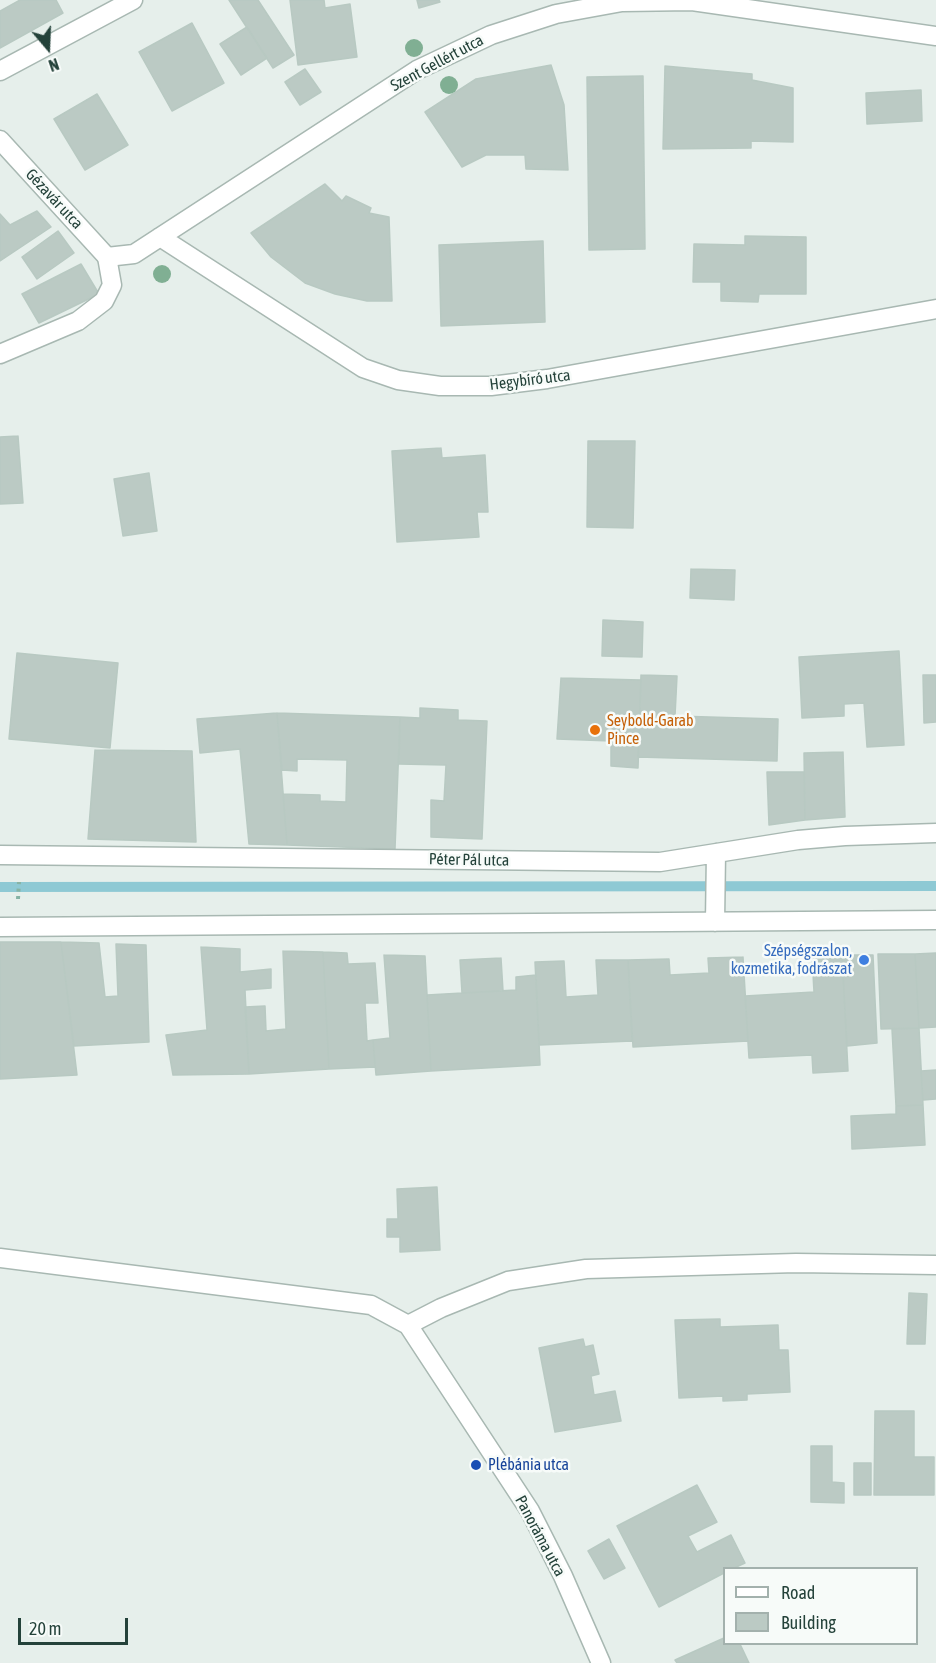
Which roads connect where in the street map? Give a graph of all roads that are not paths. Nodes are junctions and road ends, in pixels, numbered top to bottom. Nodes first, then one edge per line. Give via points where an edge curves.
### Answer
1 (133, 0) edge
2 (936, 36) edge
3 (0, 71) edge
4 (0, 140) edge
5 (160, 237) junction
6 (107, 257) junction
7 (936, 309) edge
8 (0, 354) edge
9 (936, 834) edge
10 (717, 853) junction
11 (0, 855) edge
12 (936, 921) edge
13 (716, 922) junction
14 (9, 927) edge
15 (0, 1258) edge
16 (936, 1265) edge
17 (408, 1325) junction
18 (602, 1663) edge

1 - 3 street
2 - 5 street, Szent Gellért utca via 692,1 622,2 556,14 491,35 417,70
4 - 6 street, Gézavár utca
5 - 6 street, Szent Gellért utca via 134,254
5 - 7 street, Hegybíró utca via 363,368 398,380 440,386 492,386 547,379
6 - 8 street via 112,285 104,301 78,321
9 - 10 street, Péter Pál utca via 810,838
10 - 11 street, Péter Pál utca via 660,862
10 - 13 street
12 - 13 street
13 - 14 street
15 - 17 street via 371,1305
16 - 17 street via 796,1263 586,1269 508,1281
17 - 18 street, Panoráma utca via 530,1511

